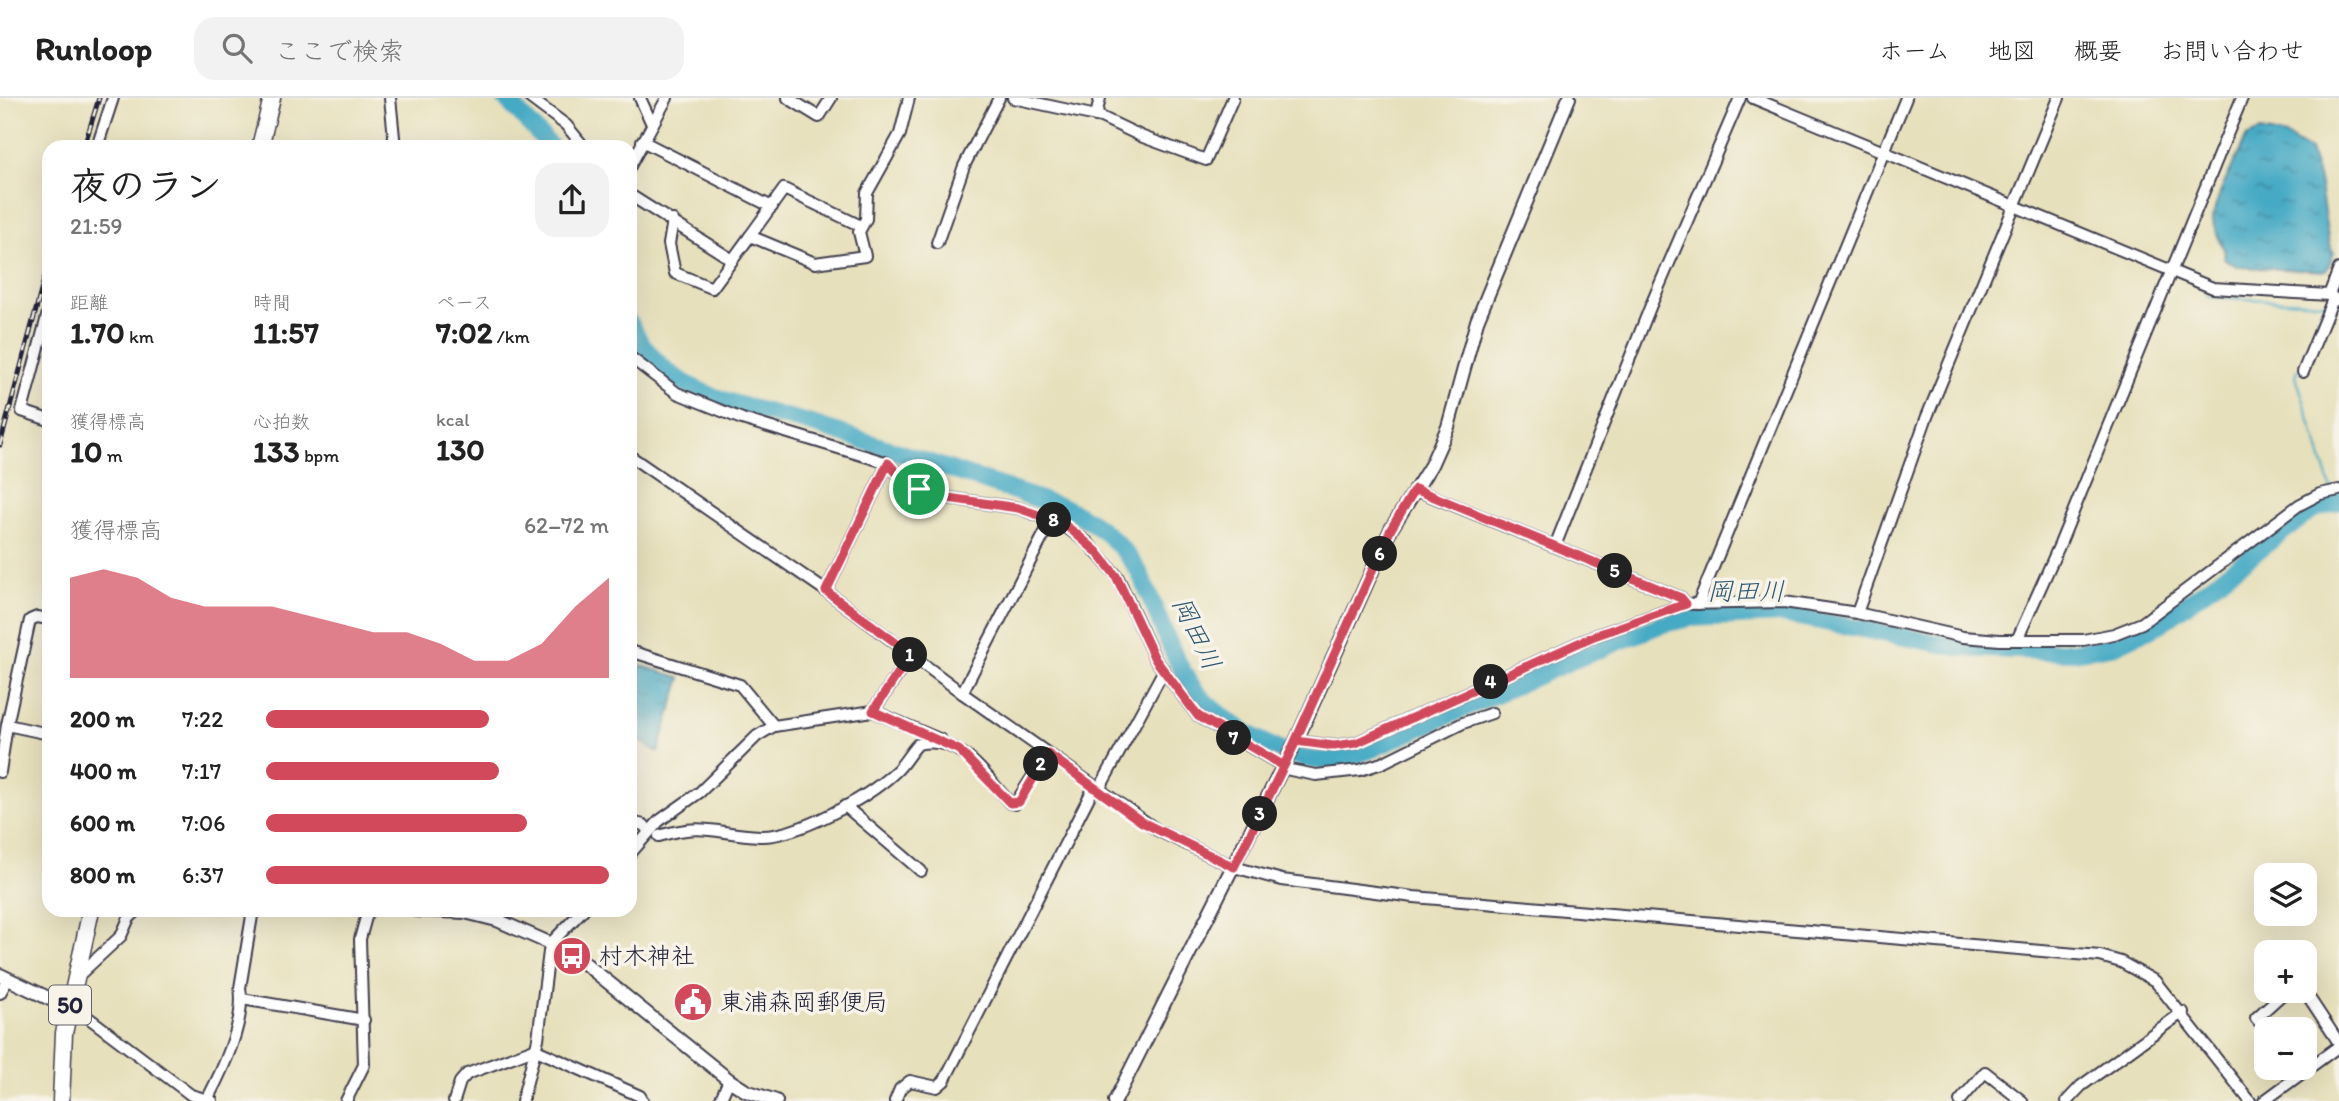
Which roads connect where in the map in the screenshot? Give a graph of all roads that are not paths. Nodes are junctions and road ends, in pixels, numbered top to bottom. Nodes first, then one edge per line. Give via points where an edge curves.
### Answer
1 (113, 98) edge
2 (390, 98) edge
3 (531, 98) edge
4 (640, 98) edge
5 (667, 98) edge
6 (788, 98) edge
7 (831, 98) edge
8 (909, 98) edge
9 (999, 98) edge
10 (1013, 98) edge
11 (1100, 98) edge
12 (1233, 98) edge
13 (1569, 98) edge
14 (1740, 98) edge
15 (1753, 98) edge
16 (1906, 98) edge
17 (2059, 98) edge
18 (2242, 98) edge
19 (270, 99) edge
20 (1028, 100) edge
21 (1096, 116) junction
22 (651, 122) junction
23 (99, 140) edge
24 (261, 140) edge
25 (394, 140) edge
26 (578, 140) edge
27 (642, 141) junction
28 (637, 151) edge
29 (1885, 152) junction
30 (637, 199) edge
31 (772, 207) junction
32 (2015, 207) junction
33 (673, 220) junction
34 (861, 226) junction
35 (750, 236) junction
36 (937, 243) dead end
37 (731, 259) junction
38 (2339, 269) edge
39 (2171, 272) junction
40 (2334, 299) edge
41 (42, 335) edge
42 (637, 362) edge
43 (2303, 372) dead end
44 (42, 418) edge
45 (637, 461) edge
46 (888, 463) junction
47 (1415, 489) junction
48 (2339, 490) edge
49 (1052, 519) junction
50 (1555, 545) junction
51 (826, 591) junction
52 (1692, 604) junction
53 (1857, 613) junction
54 (42, 618) edge
55 (2017, 639) junction
56 (637, 653) edge
57 (911, 654) junction
58 (1164, 670) junction
59 (962, 693) junction
60 (873, 711) junction
61 (1492, 713) dead end
62 (7, 725) junction
63 (774, 726) junction
64 (42, 732) edge
65 (942, 741) junction
66 (1296, 741) junction
67 (1048, 754) junction
68 (1284, 766) junction
69 (0, 772) edge
70 (1098, 789) junction
71 (845, 806) junction
72 (637, 824) edge
73 (654, 834) junction
74 (637, 848) edge
75 (1234, 867) junction
76 (921, 871) dead end
77 (89, 917) edge
78 (130, 917) edge
79 (252, 917) edge
80 (366, 917) edge
81 (503, 917) edge
82 (576, 917) edge
83 (550, 944) junction
84 (4, 977) edge
85 (76, 978) junction
86 (0, 993) edge
87 (242, 999) junction
88 (2273, 1003) edge
89 (2312, 1003) edge
90 (69, 1008) junction
91 (2183, 1012) junction
92 (2257, 1017) edge
93 (364, 1020) junction
94 (2339, 1044) edge
95 (534, 1049) junction
96 (2317, 1059) edge
97 (729, 1080) junction
98 (2288, 1080) edge
99 (188, 1098) edge
100 (210, 1099) edge
101 (61, 1101) edge
102 (346, 1101) edge
103 (454, 1101) edge
104 (522, 1101) edge
105 (643, 1101) edge
106 (720, 1101) edge
107 (776, 1101) edge
108 (895, 1101) edge
109 (1115, 1101) edge
110 (1960, 1101) edge
111 (2022, 1101) edge
112 (2067, 1101) edge
113 (2250, 1101) edge
114 (2264, 1101) edge

1 - 23 street
2 - 25 street
3 - 26 street
4 - 22 street
5 - 22 street
6 - 7 street via 819,117
8 - 34 street via 900,134 867,193 866,219
9 - 36 street via 964,166
10 - 20 street
11 - 21 street
12 - 21 street via 1206,160
13 - 47 street via 1477,321 1448,427
14 - 50 street
15 - 29 street
16 - 29 street
17 - 32 street
18 - 39 street
19 - 24 main road
20 - 21 street
22 - 27 street
27 - 28 street
27 - 31 street
29 - 32 street
29 - 52 street
30 - 33 street
31 - 34 street via 784,189
31 - 35 street
32 - 39 street
32 - 53 street via 1926,419
33 - 37 street
33 - 37 street via 669,243 675,273 712,288
34 - 35 street via 865,256 815,263
35 - 37 street
38 - 40 street
39 - 40 street via 2213,288
39 - 55 street
40 - 43 street
41 - 44 street via 22,411
42 - 46 street via 677,393 742,419
45 - 51 street
46 - 49 street via 905,482 919,489
46 - 51 street
47 - 50 street
47 - 66 street via 1391,529
48 - 55 street via 2300,505 2142,623 2083,640
49 - 58 street via 1074,532 1107,563
49 - 59 street
50 - 52 street
51 - 57 street
52 - 53 street via 1784,603
52 - 66 street via 1594,636 1356,743 1334,746
53 - 55 street via 1963,637
54 - 62 street via 30,620
56 - 63 street via 740,685
57 - 59 street
57 - 60 street
58 - 68 street via 1198,716
58 - 70 street
59 - 67 street
60 - 63 street
60 - 65 street
61 - 68 street via 1360,770 1316,775 1299,774
62 - 64 street
62 - 69 street
63 - 73 street via 757,736
65 - 67 street via 965,754 1012,804 1019,802
65 - 71 street via 918,744 897,771
66 - 68 street
67 - 70 street
68 - 75 street
70 - 75 street via 1150,826
70 - 108 street via 1091,793 944,1082 930,1087 910,1081
71 - 73 street via 807,825 771,835 701,827
71 - 76 street
72 - 73 street
73 - 74 street
75 - 91 street via 1310,886 1414,897 2089,954 2121,962 2146,976
75 - 109 street
77 - 85 main road, 50
78 - 85 street via 121,936
79 - 87 street
80 - 93 street via 360,939
81 - 83 street
82 - 83 street
83 - 95 street
83 - 97 street via 590,965
84 - 86 street
84 - 90 street
85 - 90 main road, 50
87 - 93 street
87 - 100 street
88 - 92 street
89 - 94 street
90 - 99 street via 77,1009
90 - 101 main road, 50
91 - 112 street
91 - 113 street
93 - 102 street via 364,1065
94 - 96 street
95 - 103 street via 467,1074
95 - 104 street
95 - 105 street
97 - 106 street
97 - 107 street
98 - 114 street
99 - 100 street
110 - 111 street via 1985,1072

